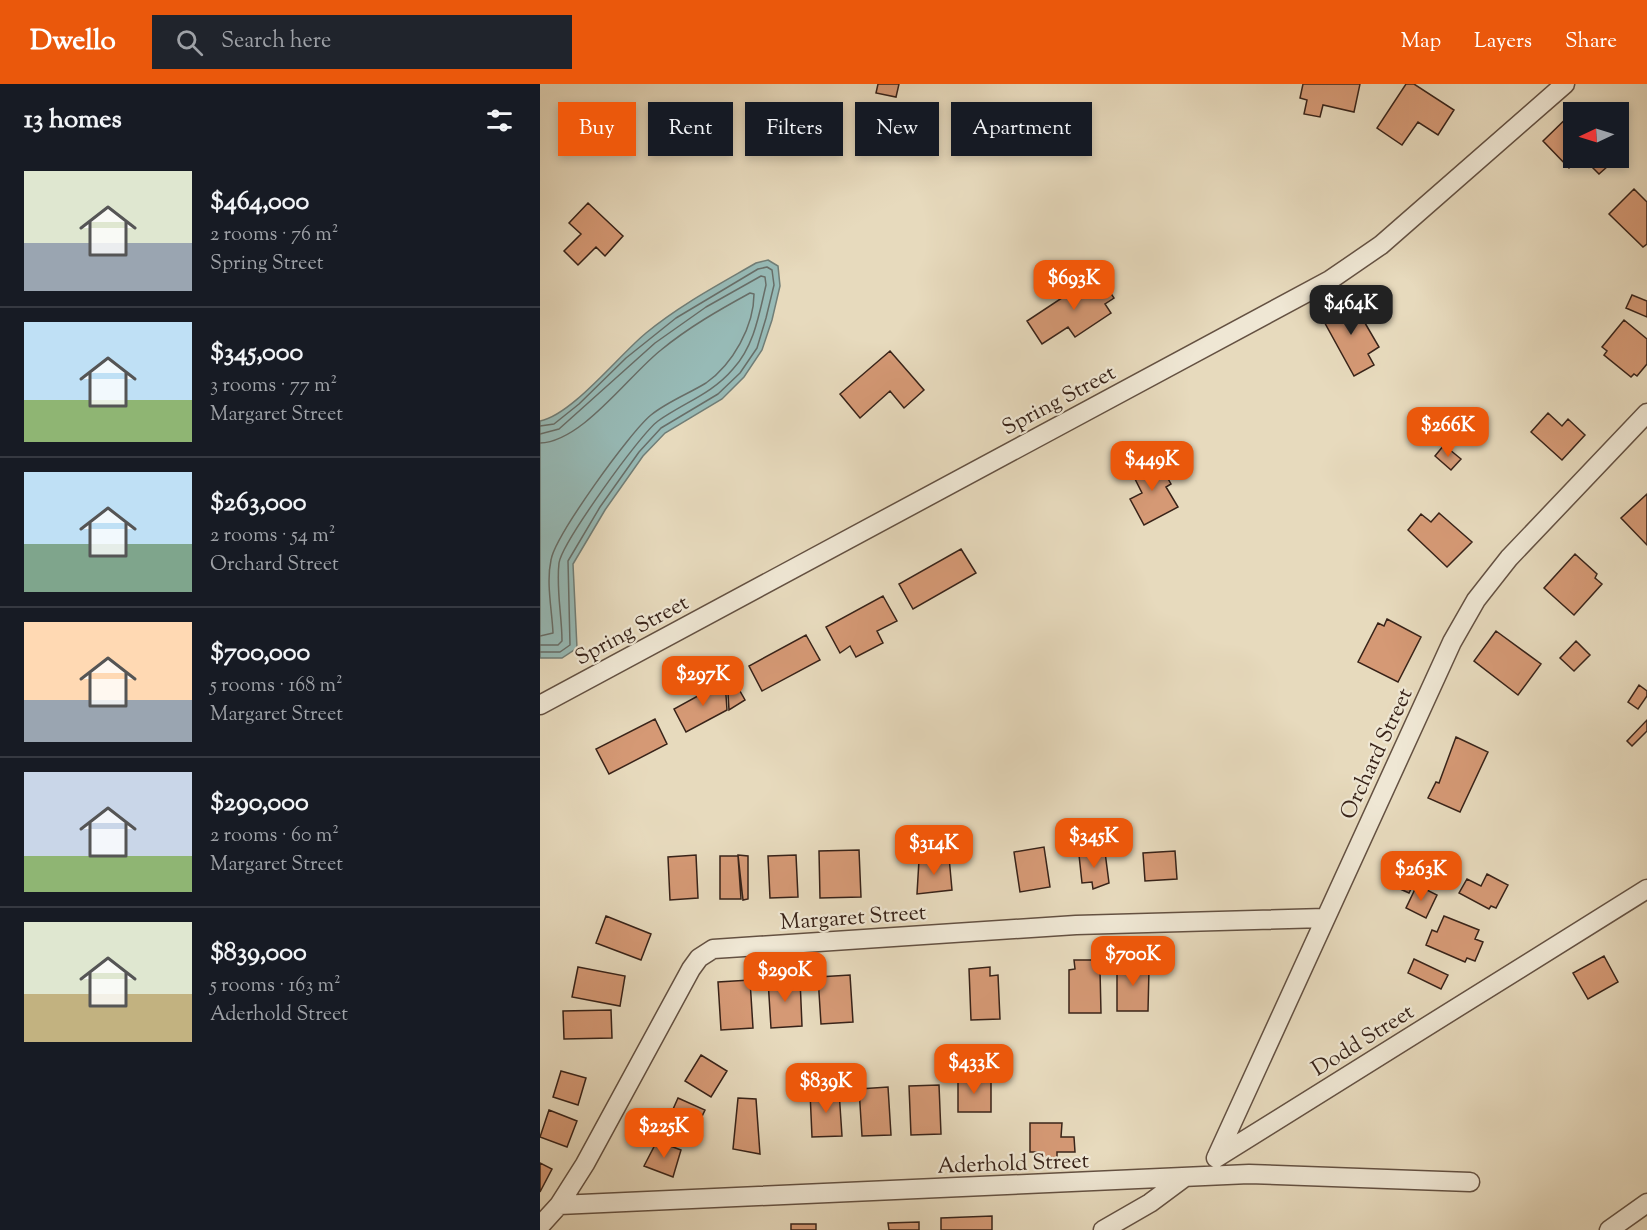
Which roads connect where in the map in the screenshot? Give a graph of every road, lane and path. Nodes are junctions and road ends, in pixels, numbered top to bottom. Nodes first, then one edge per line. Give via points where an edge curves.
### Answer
1 (1565, 84) edge
2 (1647, 413) edge
3 (540, 705) edge
4 (1647, 889) edge
5 (1325, 918) junction
6 (1216, 1158) junction
7 (1183, 1178) junction
8 (1470, 1182) dead end
9 (1647, 1203) edge
10 (559, 1205) junction
11 (540, 1226) edge
12 (1103, 1230) edge
13 (1609, 1230) edge

1 - 3 street, Spring Street via 1381,245 1330,280
2 - 5 street, Orchard Street via 1509,558 1476,600 1452,642
4 - 6 street, Dodd Street
5 - 6 street, Orchard Street
5 - 10 street, Margaret Street via 1076,925 714,949 699,958 691,969
6 - 7 street, Dodd Street
7 - 8 street, Aderhold Street via 1250,1174
7 - 10 street, Aderhold Street
7 - 12 street, Dodd Street
9 - 13 street
10 - 11 street, Margaret Street

